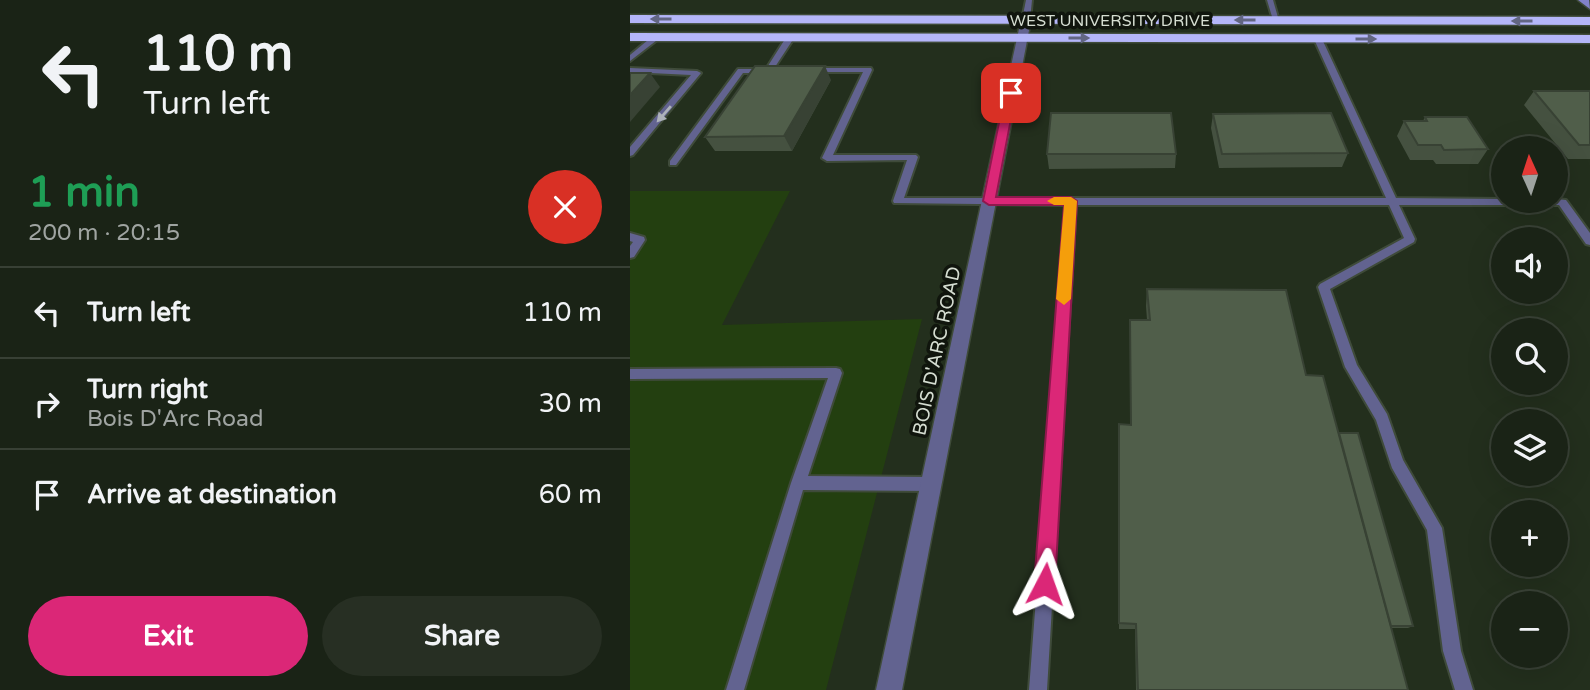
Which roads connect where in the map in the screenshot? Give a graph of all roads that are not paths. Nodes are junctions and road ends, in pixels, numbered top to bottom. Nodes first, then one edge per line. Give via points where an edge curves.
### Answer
1 (1029, 0) edge
2 (1270, 0) edge
3 (1583, 0) edge
4 (1590, 6) edge
5 (630, 19) edge
6 (1026, 20) junction
7 (1278, 20) junction
8 (1590, 21) edge
9 (630, 37) edge
10 (657, 37) junction
11 (790, 38) junction
12 (1022, 38) junction
13 (1318, 39) junction
14 (1590, 39) edge
15 (630, 59) edge
16 (630, 70) edge
17 (806, 70) edge
18 (768, 71) junction
19 (781, 71) edge
20 (630, 153) edge
21 (673, 163) dead end
22 (989, 201) junction
23 (1071, 201) junction
24 (1394, 202) junction
25 (630, 237) edge
26 (1590, 241) edge
27 (630, 254) edge
28 (630, 374) edge
29 (799, 483) junction
30 (932, 484) junction
31 (735, 690) edge
32 (890, 690) edge
33 (1038, 690) edge
34 (1464, 690) edge

1 - 6 lane
2 - 7 lane
3 - 4 main road
6 -> 5 highway, WEST UNIVERSITY DRIVE
7 -> 6 highway, WEST UNIVERSITY DRIVE
6 - 10 highway via 993,29 766,29
6 - 12 street, BOIS D'ARC ROAD
8 -> 7 highway, WEST UNIVERSITY DRIVE
9 - 10 highway, WEST UNIVERSITY DRIVE
10 - 11 highway, WEST UNIVERSITY DRIVE
10 - 15 lane
11 - 12 highway, WEST UNIVERSITY DRIVE
11 - 18 lane
12 -> 13 highway, WEST UNIVERSITY DRIVE
12 - 22 street, BOIS D'ARC ROAD
13 -> 14 highway, WEST UNIVERSITY DRIVE
13 - 24 lane
16 -> 20 lane via 697,73
17 - 22 lane via 868,70 827,158 913,158 898,201
18 - 19 lane
18 - 21 lane via 741,71
22 - 23 lane
22 - 30 street, BOIS D'ARC ROAD
23 - 24 lane
23 - 33 lane
24 - 26 lane via 1562,202
24 - 34 lane via 1410,239 1324,287 1351,368 1382,418 1397,463 1434,528 1452,651
25 - 27 lane via 640,240
28 - 29 lane via 836,373
29 - 30 lane
29 - 31 lane
30 - 32 street, BOIS D'ARC ROAD

